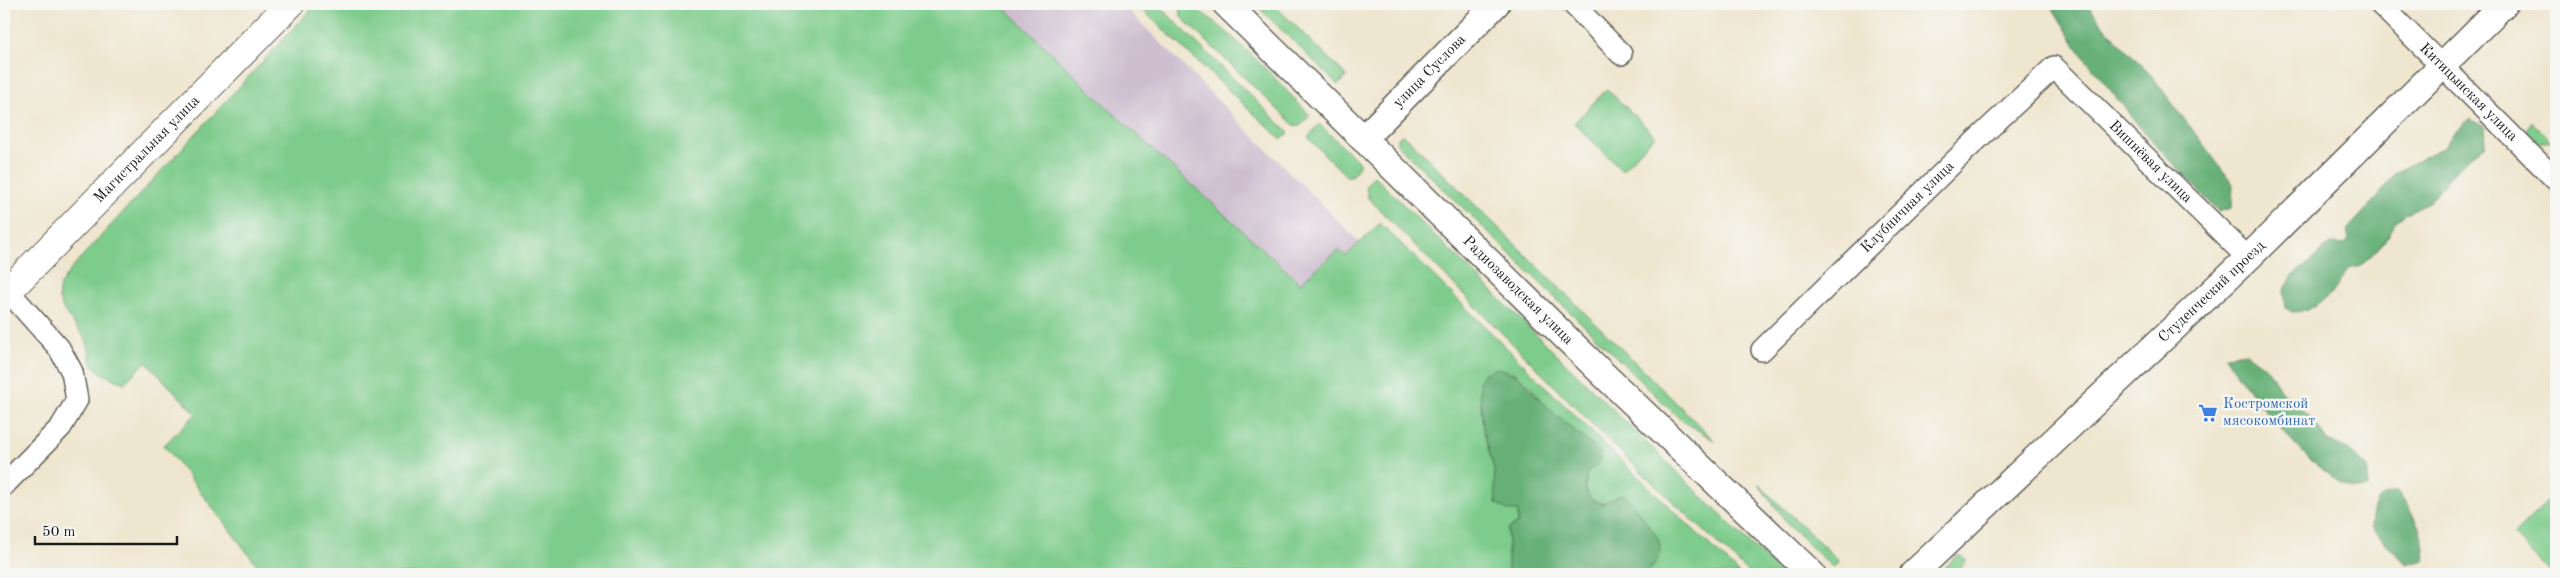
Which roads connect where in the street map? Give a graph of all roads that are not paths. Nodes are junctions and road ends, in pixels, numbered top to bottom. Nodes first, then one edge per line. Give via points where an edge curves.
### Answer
1 (290, 4) edge
2 (1226, 4) edge
3 (1496, 4) edge
4 (1573, 4) edge
5 (2380, 4) edge
6 (2504, 4) edge
7 (1621, 54) dead end
8 (2442, 65) junction
9 (2054, 68) joint
10 (1363, 139) junction
11 (2556, 180) edge
12 (2248, 258) junction
13 (6, 293) edge
14 (1762, 350) dead end
15 (4, 485) edge
16 (1812, 574) edge
17 (1913, 574) edge

1 - 13 highway, Магистральная улица
2 - 10 street, Радиозаводская улица
3 - 10 street, улица Суслова
4 - 7 street
5 - 8 street, Китицынская улица
6 - 8 street, Студенческий проезд
8 - 11 street, Китицынская улица
8 - 12 street, Студенческий проезд
9 - 12 street, Вишнёвая улица
9 - 14 street, Клубничная улица
10 - 16 street, Радиозаводская улица
12 - 17 street, Студенческий проезд
13 - 15 street via 59,348 72,372 77,400 61,427

